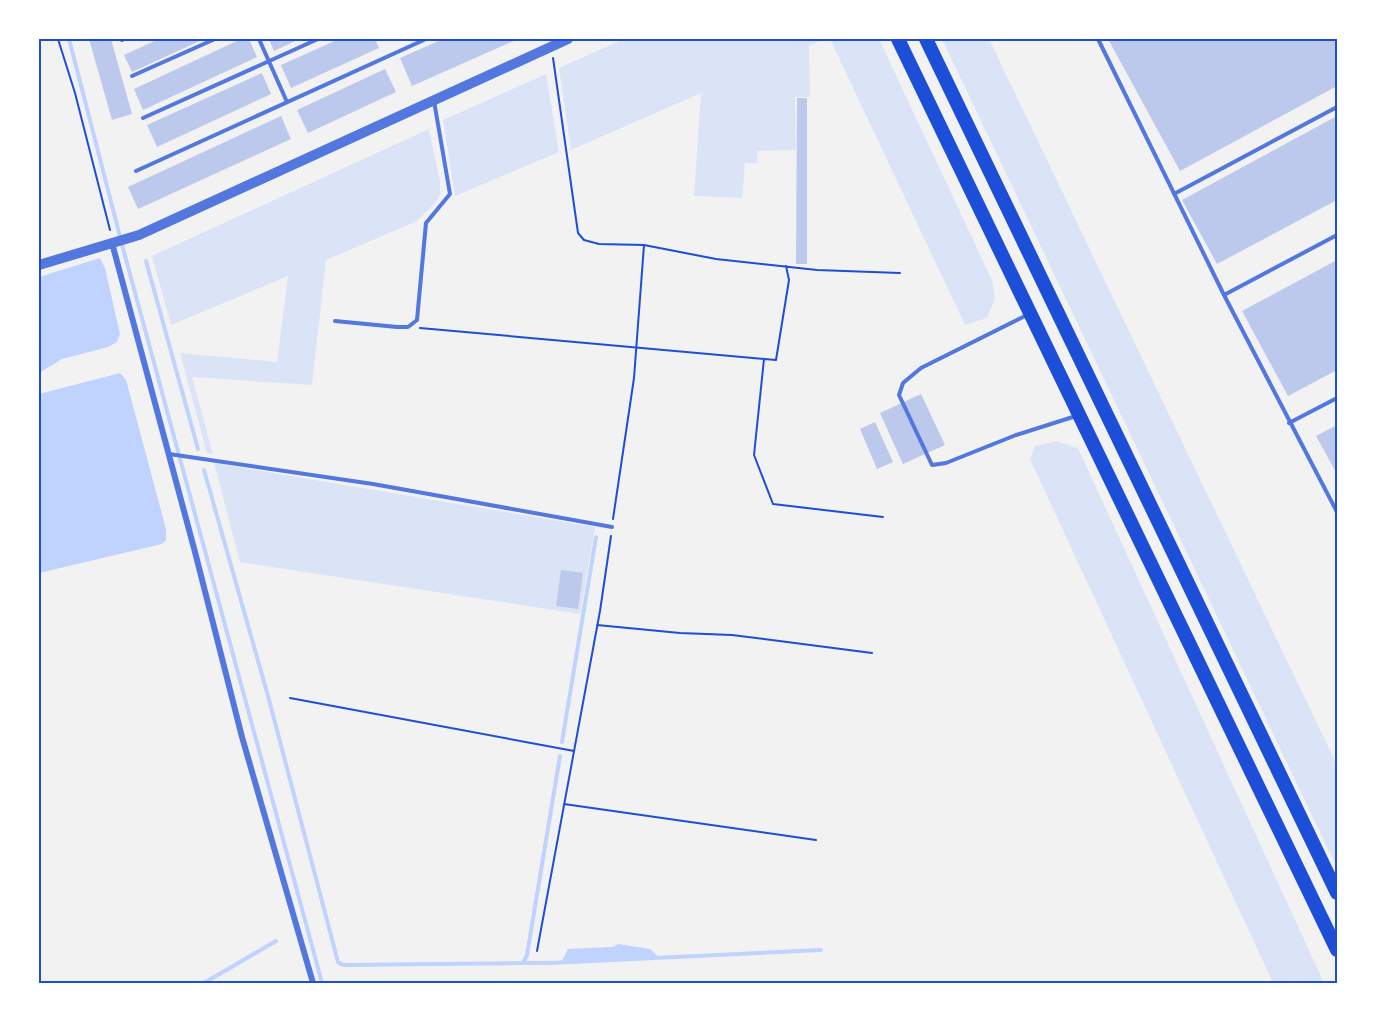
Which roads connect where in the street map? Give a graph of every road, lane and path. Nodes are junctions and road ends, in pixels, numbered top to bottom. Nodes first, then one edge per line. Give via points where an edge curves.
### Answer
1 (58, 39) edge
2 (215, 39) edge
3 (260, 39) edge
4 (318, 39) edge
5 (426, 39) edge
6 (568, 39) edge
7 (898, 39) edge
8 (926, 39) edge
9 (1098, 39) edge
10 (551, 46) junction
11 (269, 61) junction
12 (132, 76) dead end
13 (434, 100) junction
14 (287, 102) junction
15 (1337, 107) edge
16 (143, 118) dead end
17 (136, 171) dead end
18 (1174, 194) junction
19 (1337, 234) edge
20 (113, 243) junction
21 (644, 245) junction
22 (39, 266) edge
23 (786, 266) junction
24 (900, 273) dead end
25 (1224, 295) junction
26 (1030, 313) junction
27 (335, 321) dead end
28 (408, 327) junction
29 (636, 346) junction
30 (764, 359) junction
31 (1337, 398) edge
32 (1080, 415) junction
33 (1289, 423) junction
34 (168, 454) junction
35 (1337, 512) edge
36 (883, 517) dead end
37 (612, 527) junction
38 (597, 625) junction
39 (872, 653) dead end
40 (290, 698) dead end
41 (574, 751) junction
42 (564, 804) junction
43 (816, 840) dead end
44 (1337, 893) edge
45 (1337, 950) edge
46 (537, 951) dead end
47 (313, 983) edge

1 - 20 path
2 - 12 lane
3 - 11 lane
4 - 11 lane
5 - 14 lane
6 - 10 street
7 - 26 highway
8 - 44 highway
9 - 18 lane
10 - 13 street
10 - 21 path via 578,232 584,240 599,244
11 - 14 lane
11 - 16 lane
13 - 20 street via 139,236
13 - 28 lane via 450,194 426,223 417,320
14 - 17 lane
15 - 18 lane
18 - 25 lane
19 - 25 lane
20 - 22 street
20 - 34 street
21 - 23 path via 716,259
21 - 29 path
23 - 24 path
23 - 30 path via 789,280 776,360
25 - 33 lane
26 - 32 highway
26 - 32 lane via 921,368 903,383 900,395 932,465
27 - 28 lane
28 - 29 path
29 - 30 path
29 - 37 path
30 - 36 path via 754,455 773,504
31 - 33 lane
32 - 45 highway
33 - 35 lane
34 - 37 lane via 373,484
34 - 47 street via 242,737
37 - 38 path
38 - 39 path via 732,635
38 - 41 path
40 - 41 path
41 - 42 path
42 - 43 path
42 - 46 path

